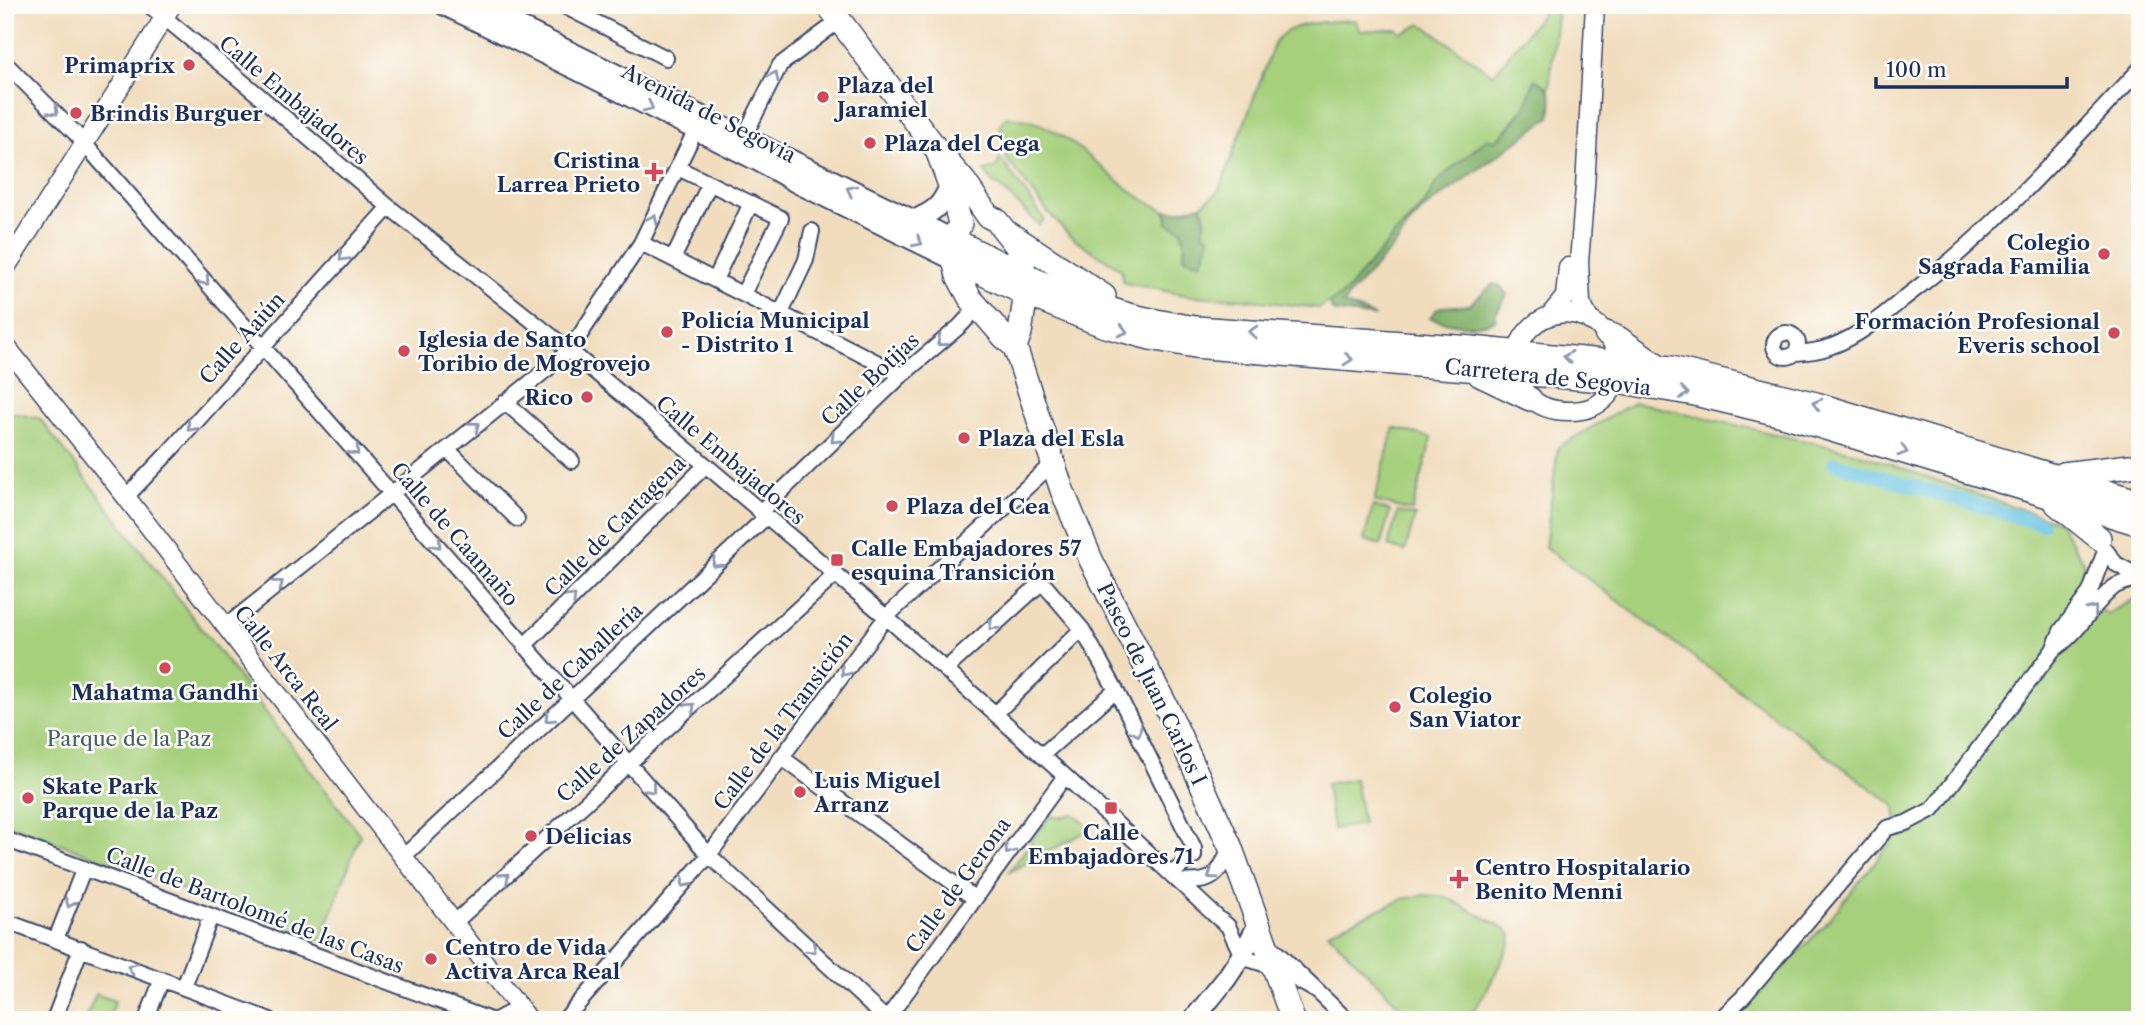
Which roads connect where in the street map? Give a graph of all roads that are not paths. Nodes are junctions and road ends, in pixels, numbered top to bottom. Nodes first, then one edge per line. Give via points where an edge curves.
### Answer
1 (149, 5) edge
2 (444, 5) edge
3 (475, 5) edge
4 (562, 5) edge
5 (1586, 5) edge
6 (1595, 5) edge
7 (831, 9) edge
8 (581, 10) edge
9 (168, 12) edge
10 (514, 14) edge
11 (666, 58) dead end
12 (5, 63) edge
13 (2140, 69) edge
14 (698, 124) junction
15 (744, 137) junction
16 (85, 144) junction
17 (937, 150) junction
18 (678, 168) junction
19 (710, 183) junction
20 (950, 185) junction
21 (751, 204) junction
22 (389, 207) junction
23 (988, 215) junction
24 (912, 221) junction
25 (812, 231) dead end
26 (1006, 231) junction
27 (956, 241) junction
28 (641, 243) junction
29 (673, 259) junction
30 (5, 269) edge
31 (715, 280) junction
32 (1025, 292) junction
33 (743, 294) junction
34 (1059, 307) junction
35 (982, 311) junction
36 (781, 313) junction
37 (1121, 313) junction
38 (1551, 314) junction
39 (1598, 327) junction
40 (1018, 340) junction
41 (5, 345) edge
42 (262, 346) junction
43 (1797, 347) dead end
44 (569, 350) junction
45 (1516, 362) junction
46 (1461, 367) junction
47 (1660, 367) junction
48 (1618, 371) junction
49 (902, 375) junction
50 (1530, 399) junction
51 (505, 402) junction
52 (447, 449) junction
53 (572, 461) dead end
54 (1053, 463) junction
55 (2135, 465) edge
56 (705, 466) junction
57 (2045, 484) junction
58 (392, 492) junction
59 (126, 497) junction
60 (2101, 502) junction
61 (2140, 502) edge
62 (763, 514) junction
63 (517, 519) dead end
64 (2140, 524) edge
65 (2102, 545) junction
66 (835, 575) junction
67 (2140, 578) edge
68 (886, 617) junction
69 (225, 627) junction
70 (1082, 629) junction
71 (524, 646) junction
72 (2053, 650) junction
73 (945, 670) junction
74 (1116, 690) junction
75 (570, 698) junction
76 (995, 714) junction
77 (1042, 755) junction
78 (781, 757) junction
79 (630, 764) junction
80 (1065, 776) junction
81 (5, 839) edge
82 (1230, 846) junction
83 (709, 855) junction
84 (403, 857) junction
85 (84, 867) junction
86 (1175, 878) junction
87 (974, 898) junction
88 (211, 916) junction
89 (5, 920) edge
90 (454, 923) junction
91 (1263, 933) junction
92 (56, 939) junction
93 (81, 948) junction
94 (1242, 955) junction
95 (1277, 972) junction
96 (162, 979) junction
97 (184, 987) junction
98 (1318, 992) junction
99 (518, 1005) junction
100 (54, 1020) edge
101 (146, 1020) edge
102 (270, 1020) edge
103 (490, 1020) edge
104 (496, 1020) edge
105 (529, 1020) edge
106 (564, 1020) edge
107 (887, 1020) edge
108 (1193, 1020) edge
109 (1293, 1020) edge
110 (1348, 1020) edge
111 (1719, 1020) edge

1 - 9 street, Calle Embajadores
2 -> 14 main road, Avenida de Segovia
3 - 10 main road, Avenida de Segovia
4 - 8 street
5 - 38 street via 1567,286 1565,297
6 - 39 street via 1579,262 1581,303
15 -> 7 street via 780,65
7 - 17 main road, Paseo de Juan Carlos I
8 - 11 street
9 - 16 street
9 - 22 street, Calle Embajadores
10 - 14 main road, Avenida de Segovia
12 -> 16 street, Calle de Caamaño
13 - 43 street via 1932,278 1862,331 1833,346 1816,351
14 - 15 main road, Avenida de Segovia
14 - 18 street
14 -> 27 main road, Avenida de Segovia via 797,183
24 -> 15 main road, Avenida de Segovia
16 - 30 street
16 -> 42 street, Calle de Caamaño
17 - 20 main road, Paseo de Juan Carlos I
17 - 23 main road, Paseo de Juan Carlos I
18 - 19 street
28 -> 18 street
19 - 21 street
19 - 29 street
20 - 24 main road via 937,209
20 - 27 main road, Paseo de Juan Carlos I
21 - 31 street
21 - 33 street via 781,218
22 -> 42 street, Calle Aaiún
22 - 44 street, Calle Embajadores
23 - 26 main road, Paseo de Juan Carlos I
23 - 27 main road via 975,214
24 - 27 main road, Avenida de Segovia
25 - 36 street via 806,260
26 - 32 main road, Paseo de Juan Carlos I via 1016,245
26 - 37 main road via 1101,293
27 - 32 main road, Carretera de Segovia
27 - 35 main road, Paseo de Juan Carlos I via 958,276
28 - 29 street
28 - 44 street
29 - 31 street
31 - 33 street
32 - 34 main road, Carretera de Segovia
32 - 35 main road via 1012,316 1002,318
32 - 37 main road, Carretera de Segovia
32 - 40 main road, Paseo de Juan Carlos I
33 - 36 street
34 - 40 main road via 1029,322
34 -> 46 main road, Carretera de Segovia via 1105,326 1195,346
35 - 40 main road, Paseo de Juan Carlos I via 1004,337
35 -> 49 street, Calle Botijas
36 - 49 street
45 -> 37 main road, Carretera de Segovia via 1196,328
38 - 39 street via 1573,314
38 - 45 street via 1525,334
39 - 47 main road
39 - 48 street
40 - 54 main road, Paseo de Juan Carlos I
41 - 59 street, Calle Arca Real
42 -> 58 street, Calle de Caamaño
42 -> 59 street, Calle Aaiún
44 - 51 street
44 - 56 street, Calle Embajadores
45 - 46 main road, Carretera de Segovia
45 - 48 main road, Carretera de Segovia
45 - 50 street via 1521,388
46 - 50 main road
47 - 48 main road, Carretera de Segovia
57 -> 47 main road, Carretera de Segovia via 1816,404
48 - 50 street via 1604,398 1584,410 1550,409
48 -> 57 main road, Carretera de Segovia
49 -> 62 street, Calle Botijas
52 -> 51 street
51 - 53 street
52 - 58 street
52 - 63 street
54 - 68 street, Calle de la Transición
54 - 82 main road, Paseo de Juan Carlos I via 1091,560 1167,708
55 - 57 main road via 2068,474
55 - 60 street via 2112,480
56 - 62 street, Calle Embajadores
71 -> 56 street, Calle de Cartagena
57 - 60 main road, Carretera de Segovia
57 - 65 main road
69 -> 58 street
58 -> 71 street, Calle de Caamaño
59 - 69 street, Calle Arca Real
60 - 61 main road, Carretera de Segovia
60 - 64 main road, Carretera de Segovia
60 - 65 street via 2097,525
62 - 66 street, Calle Embajadores
62 -> 75 street, Calle de Caballería
65 - 67 street via 2123,570
65 - 72 street via 2090,592
66 - 68 street, Calle Embajadores
79 -> 66 street, Calle de Zapadores
72 -> 67 street via 2068,641 2116,585
68 - 73 street, Calle Embajadores
68 -> 78 street, Calle de la Transición
69 - 84 street, Calle Arca Real
70 -> 73 street, Paseo de Juan Carlos I via 1042,582
70 - 74 street, Paseo de Juan Carlos I
70 - 76 street
71 - 75 street, Calle de Caamaño
72 - 111 street via 1933,809 1887,828
73 - 76 street, Calle Embajadores
74 - 77 street
74 -> 86 street, Paseo de Juan Carlos I via 1194,848 1194,856
75 - 79 street, Calle de Caamaño
75 -> 84 street, Calle de Caballería
76 - 77 street, Calle Embajadores
77 - 80 street, Calle Embajadores
78 - 83 street, Calle de la Transición
78 - 87 street
79 -> 83 street, Calle de Caamaño
90 -> 79 street, Calle de Zapadores
80 - 86 street, Calle Embajadores
80 -> 87 street, Calle de Gerona
81 - 85 street, Calle de Bartolomé de las Casas
82 -> 86 street via 1222,867 1204,882
82 - 91 main road, Paseo de Juan Carlos I
83 -> 106 street, Calle de la Transición
83 -> 107 street, Calle de Caamaño
84 - 90 street, Calle Arca Real
85 - 88 street, Calle de Bartolomé de las Casas
85 -> 92 street
86 - 94 street, Calle Embajadores via 1228,926
87 - 107 street, Calle de Gerona
88 - 97 street
88 - 103 street, Calle de Bartolomé de las Casas
89 - 92 street
90 - 99 street, Calle Arca Real
91 - 94 main road
91 - 95 main road, Paseo de Juan Carlos I
91 - 98 street
92 - 93 street
96 -> 93 street
93 - 100 street
94 - 95 street
94 - 108 main road
95 - 98 street
95 - 109 main road, Paseo de Juan Carlos I
96 - 97 street
96 - 101 street
97 - 102 street
98 - 110 street
99 - 104 street
99 - 105 street, Calle Arca Real

